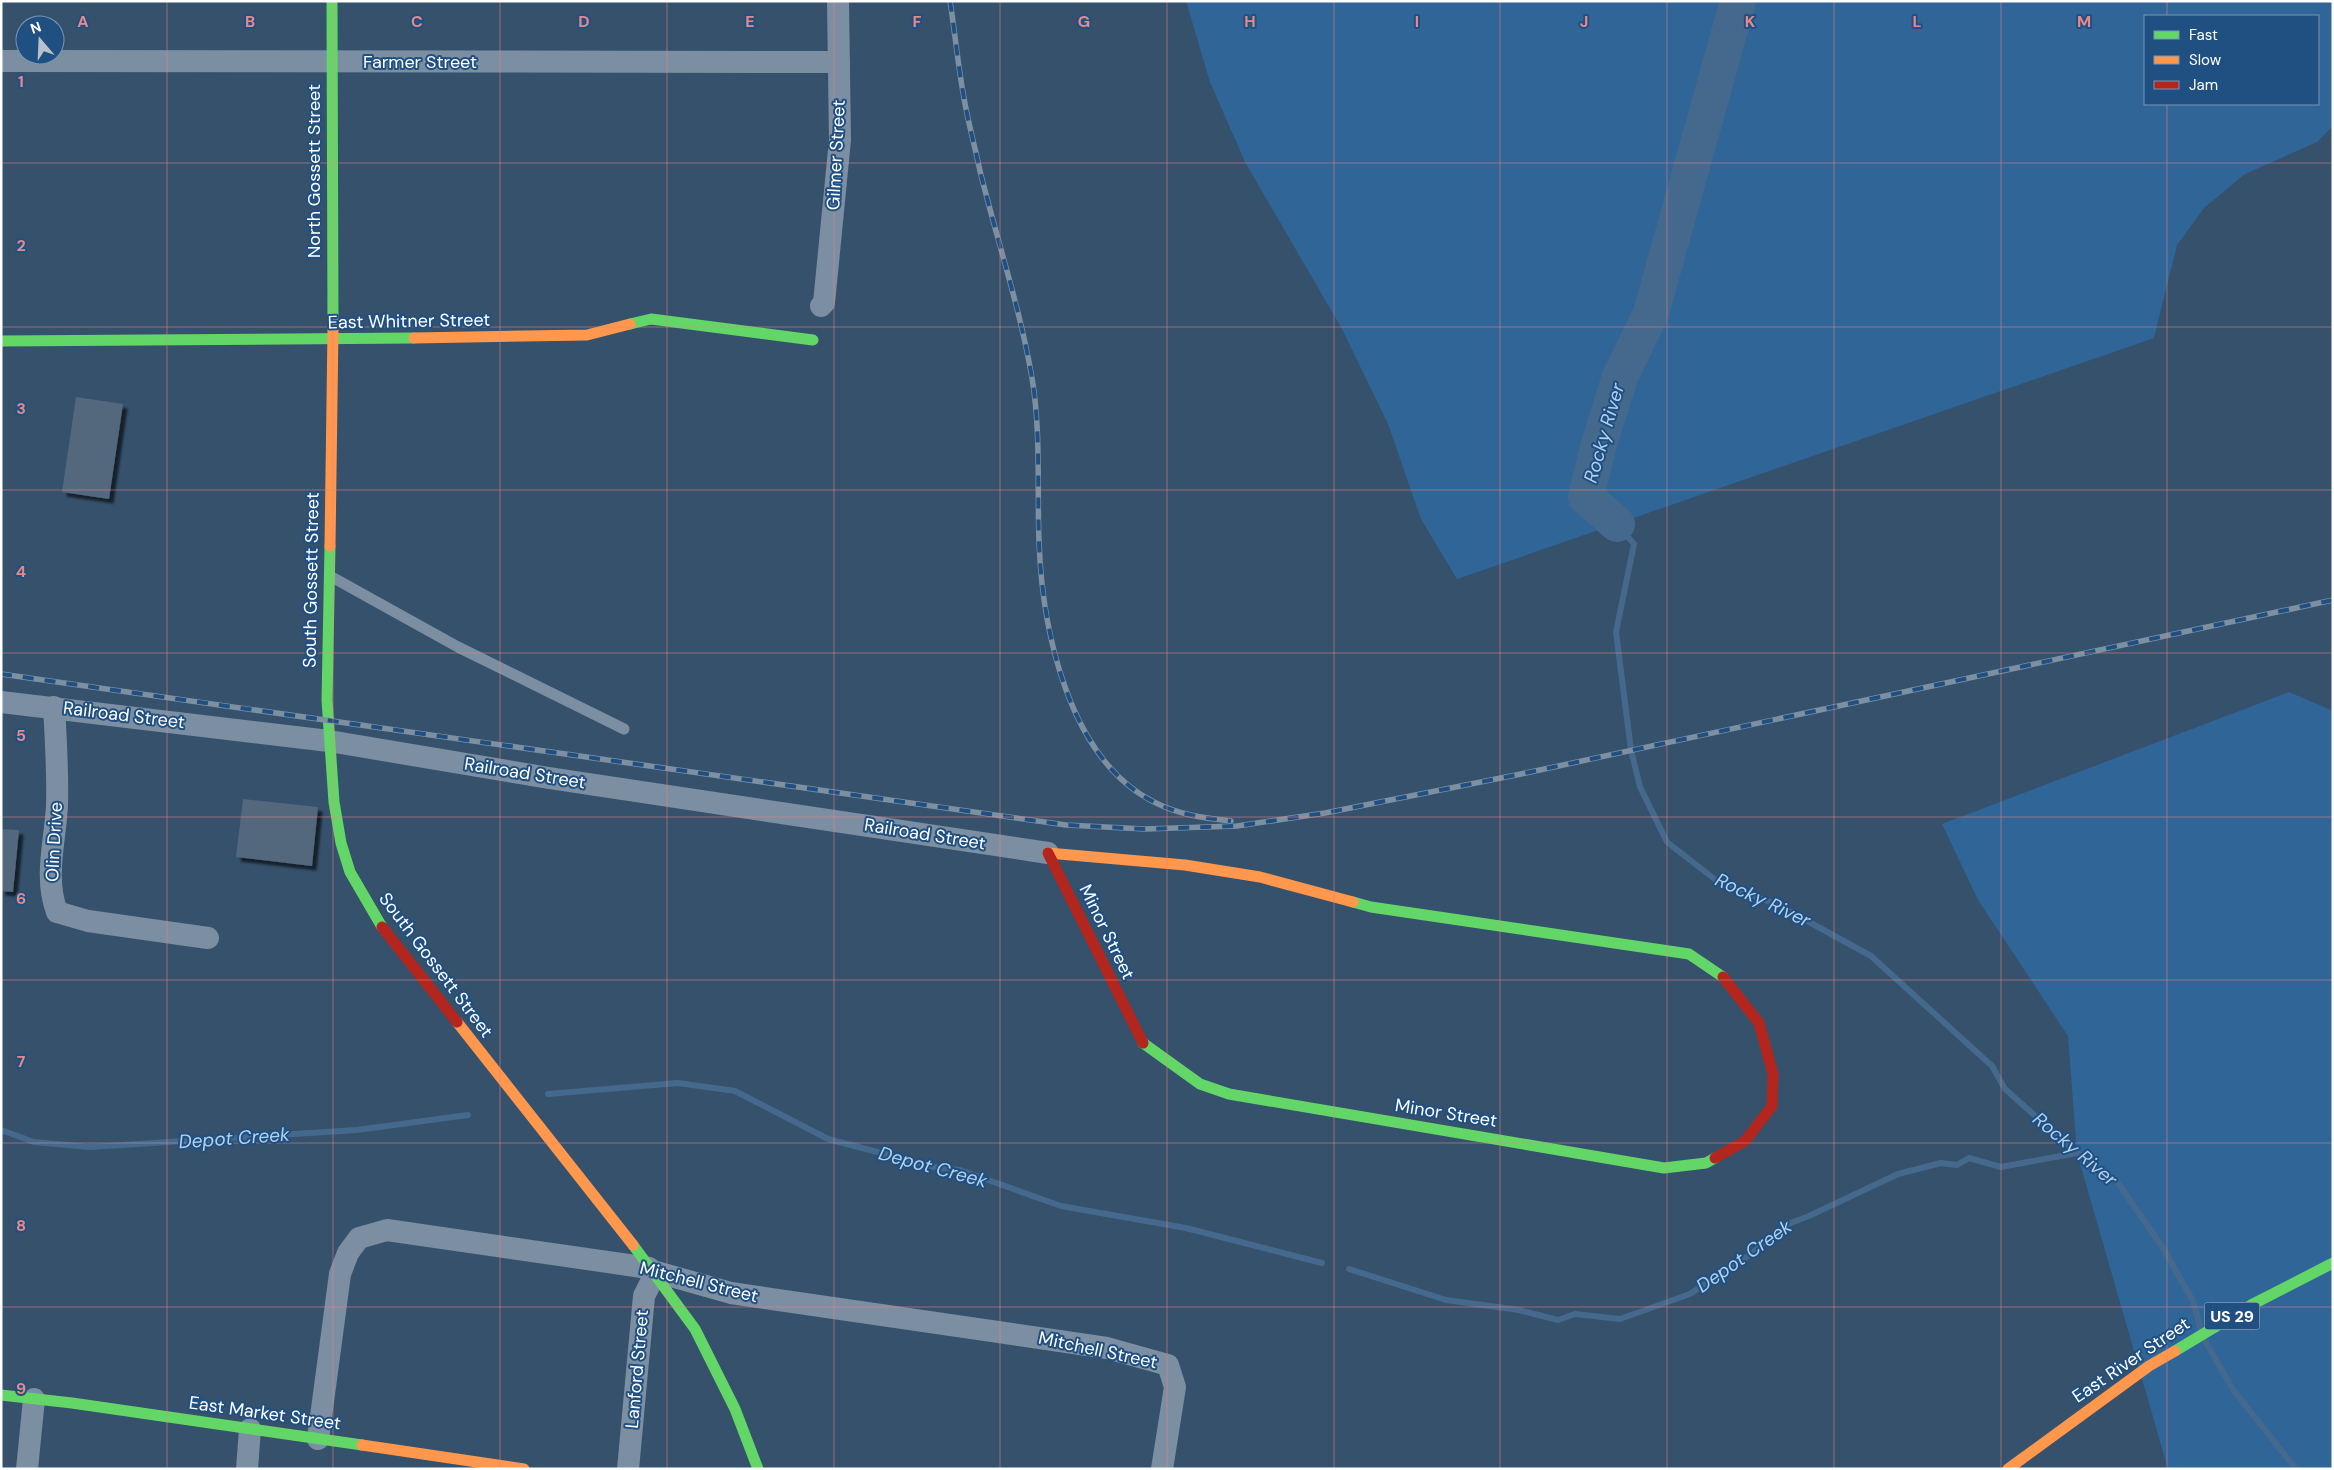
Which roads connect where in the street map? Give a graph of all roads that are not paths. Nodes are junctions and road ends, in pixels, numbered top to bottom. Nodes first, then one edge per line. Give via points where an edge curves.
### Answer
1 (332, 1) edge
2 (838, 1) edge
3 (1, 61) edge
4 (331, 62) junction
5 (839, 62) junction
6 (821, 306) dead end
7 (332, 340) junction
8 (813, 340) dead end
9 (1, 341) edge
10 (329, 575) junction
11 (1, 702) edge
12 (54, 706) junction
13 (624, 729) dead end
14 (329, 741) junction
15 (1048, 853) junction
16 (208, 938) dead end
17 (2333, 1263) edge
18 (653, 1271) junction
19 (1, 1395) edge
20 (34, 1399) junction
21 (250, 1429) junction
22 (318, 1439) junction
23 (435, 1462) edge
24 (27, 1469) edge
25 (247, 1469) edge
26 (524, 1469) edge
27 (628, 1469) edge
28 (758, 1469) edge
29 (1162, 1469) edge
30 (2008, 1469) edge

1 - 4 main road, North Gossett Street
2 - 5 street, Gilmer Street
3 - 4 street, Farmer Street
4 - 5 street, Farmer Street
4 - 7 main road, North Gossett Street
5 - 6 street, Gilmer Street via 840,140 824,302
7 - 8 main road, East Whitner Street via 586,335 652,319
7 - 9 main road, East Whitner Street
7 - 10 main road, South Gossett Street
10 - 13 lane via 458,647
10 - 14 main road, South Gossett Street
11 - 12 street, Railroad Street
12 - 14 street, Railroad Street
12 - 16 street, Olin Drive via 57,806 50,881 57,912 88,921
14 - 15 street, Railroad Street via 549,778
14 - 18 main road, South Gossett Street via 341,843 350,872 366,903 383,929
15 - 15 main road, Minor Street via 1144,1045 1200,1084 1229,1094 1664,1168 1706,1163 1745,1141 1772,1106 1768,1047 1759,1023 1724,977 1689,954 1371,907 1260,877 1185,865
17 - 30 main road, East River Street / US 29 via 2245,1308 2149,1366
18 - 22 street, Mitchell Street via 387,1230 359,1238 348,1253 340,1274
18 - 27 street, Lanford Street via 644,1296
18 - 28 main road, South Gossett Street via 695,1329 735,1409
18 - 29 street, Mitchell Street via 731,1293 1107,1348 1168,1365 1175,1387
19 - 20 main road, East Market Street
20 - 21 main road, East Market Street
20 - 24 street
21 - 22 main road, East Market Street
21 - 25 street
22 - 23 main road, East Market Street
23 - 26 main road, East Market Street

